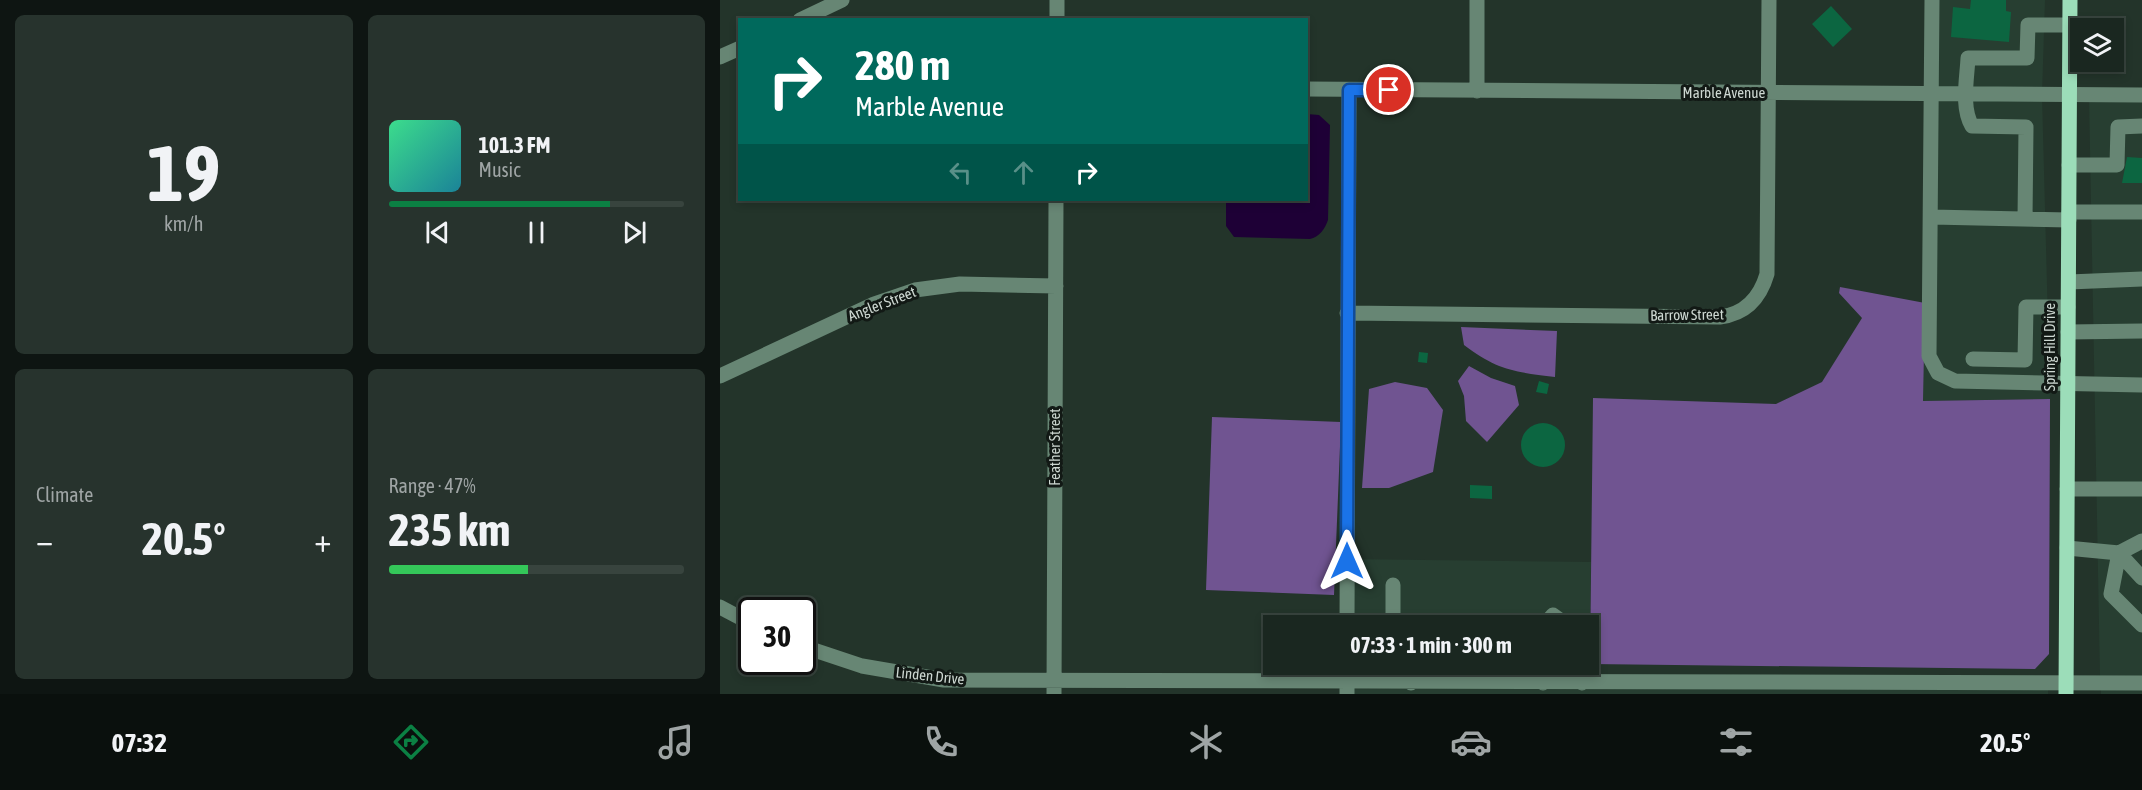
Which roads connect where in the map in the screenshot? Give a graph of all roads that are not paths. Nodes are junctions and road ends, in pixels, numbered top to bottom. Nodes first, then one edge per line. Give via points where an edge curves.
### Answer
1 (842, 0) edge
2 (1057, 0) edge
3 (1477, 0) edge
4 (1769, 0) edge
5 (1932, 0) edge
6 (2070, 0) edge
7 (804, 18) edge
8 (1057, 18) edge
9 (2070, 18) edge
10 (2070, 25) joint
11 (738, 49) edge
12 (720, 57) edge
13 (1308, 90) edge
14 (1349, 90) junction
15 (1477, 91) junction
16 (1769, 93) junction
17 (1931, 94) junction
18 (1966, 95) junction
19 (2142, 95) edge
20 (2069, 96) junction
21 (2142, 126) edge
22 (2069, 165) junction
23 (1056, 201) edge
24 (2142, 212) edge
25 (2069, 216) junction
26 (1932, 217) junction
27 (2025, 219) junction
28 (2142, 279) edge
29 (2068, 282) junction
30 (1056, 286) junction
31 (2068, 307) junction
32 (1347, 313) junction
33 (2142, 331) edge
34 (2068, 332) junction
35 (1973, 359) dead end
36 (720, 376) edge
37 (2068, 385) junction
38 (2142, 385) edge
39 (2067, 489) junction
40 (2142, 489) edge
41 (2142, 541) edge
42 (2067, 548) junction
43 (2119, 553) junction
44 (2142, 578) edge
45 (1393, 585) dead end
46 (720, 607) edge
47 (1347, 615) edge
48 (1393, 615) edge
49 (738, 617) edge
50 (2142, 625) edge
51 (816, 651) edge
52 (1411, 675) edge
53 (1411, 683) junction
54 (2142, 683) edge
55 (1536, 686) edge
56 (1576, 686) edge
57 (1054, 688) edge
58 (1347, 688) edge
59 (1641, 688) edge
60 (1675, 688) edge
61 (1789, 688) edge
62 (1846, 688) edge
63 (1881, 688) edge
64 (2066, 688) edge

1 - 7 street
2 - 8 street
3 - 15 street
4 - 16 street, Barrow Street
5 - 17 street
6 - 9 main road, Spring Hill Drive
10 - 18 street via 2028,25 2027,58 1968,58
10 - 20 main road, Spring Hill Drive
11 - 12 street
13 - 14 street, Marble Avenue
14 - 15 street, Marble Avenue
14 - 32 street
15 - 16 street, Marble Avenue
16 - 17 street, Marble Avenue
16 - 32 street, Barrow Street via 1767,274 1757,297 1736,313 1720,317
17 - 18 street, Marble Avenue
17 - 26 street
18 - 20 street, Marble Avenue
18 - 27 street via 1967,118 1972,126 2026,127
19 - 20 street, Marble Avenue
20 - 22 main road, Spring Hill Drive
21 - 22 street via 2118,127 2117,165
22 - 25 main road, Spring Hill Drive
23 - 30 street, Feather Street
24 - 25 street
25 - 27 street
25 - 29 main road, Spring Hill Drive
26 - 27 street
26 - 37 street via 1929,356 1938,373 1954,381
28 - 29 street
29 - 31 main road, Spring Hill Drive
30 - 36 street, Angler Street via 960,284 915,290 874,304
30 - 57 street, Feather Street
31 - 34 main road, Spring Hill Drive
31 - 35 street via 2026,307 2025,360
32 - 47 street
33 - 34 street
34 - 37 main road, Spring Hill Drive
37 - 38 street
37 - 39 main road, Spring Hill Drive
39 - 40 street
39 - 42 main road, Spring Hill Drive
41 - 43 street
42 - 43 street
42 - 64 main road, Spring Hill Drive
43 - 44 street
43 - 50 street via 2111,594
45 - 48 street
46 - 49 street
51 - 57 street, Linden Drive via 862,666 922,677
52 - 53 street
53 - 55 street, Linden Drive
53 - 58 street, Linden Drive
54 - 64 street, Linden Drive
55 - 56 street, Linden Drive
56 - 59 street, Linden Drive
57 - 58 street, Linden Drive
59 - 60 street, Linden Drive
60 - 61 street, Linden Drive
61 - 62 street, Linden Drive
62 - 63 street, Linden Drive
63 - 64 street, Linden Drive

